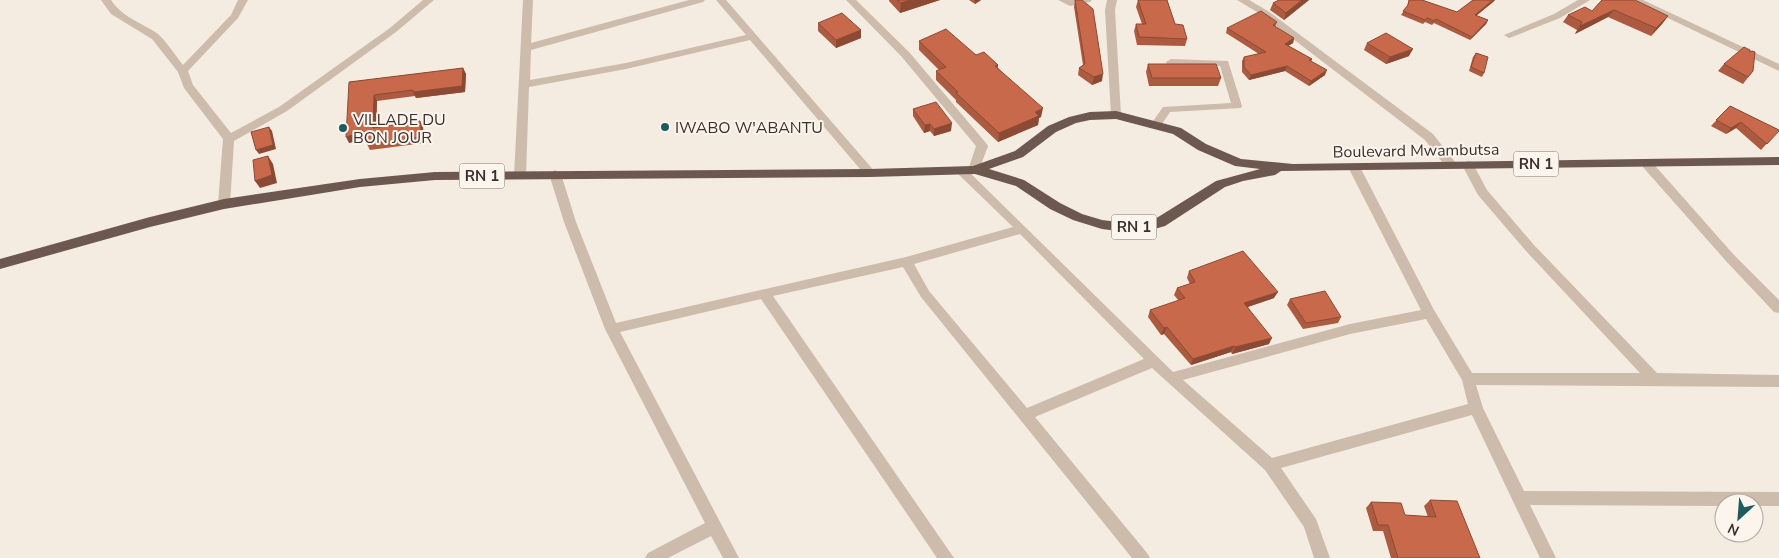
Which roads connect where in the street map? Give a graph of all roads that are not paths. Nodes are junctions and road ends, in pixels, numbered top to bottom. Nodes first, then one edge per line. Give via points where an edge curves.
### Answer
1 (106, 0) edge
2 (243, 0) edge
3 (429, 0) edge
4 (528, 0) edge
5 (700, 0) edge
6 (721, 0) edge
7 (852, 0) edge
8 (1063, 0) edge
9 (1086, 0) edge
10 (1112, 0) edge
11 (1242, 0) edge
12 (1585, 0) edge
13 (1635, 0) edge
14 (1509, 35) dead end
15 (753, 36) junction
16 (526, 48) junction
17 (1171, 62) edge
18 (1779, 68) edge
19 (182, 71) junction
20 (525, 84) junction
21 (1116, 116) junction
22 (1156, 124) junction
23 (229, 139) junction
24 (1779, 161) edge
25 (1646, 163) junction
26 (1468, 165) junction
27 (1451, 166) junction
28 (1354, 167) junction
29 (1293, 168) junction
30 (974, 170) junction
31 (960, 171) junction
32 (870, 173) junction
33 (555, 174) junction
34 (520, 176) junction
35 (224, 204) junction
36 (1022, 229) junction
37 (906, 262) junction
38 (0, 264) edge
39 (764, 293) junction
40 (1777, 303) edge
41 (1429, 313) junction
42 (612, 329) junction
43 (1154, 361) junction
44 (1171, 378) junction
45 (1468, 379) junction
46 (1654, 379) junction
47 (1779, 381) edge
48 (1476, 408) junction
49 (1024, 415) junction
50 (1270, 465) junction
51 (1518, 498) junction
52 (1779, 499) edge
53 (715, 526) junction
54 (653, 558) edge
55 (730, 558) edge
56 (946, 558) edge
57 (1142, 558) edge
58 (1322, 558) edge
59 (1548, 558) edge

1 - 19 street via 114,12 155,38
2 - 19 street via 235,16
3 - 23 street via 283,109
4 - 16 street
5 - 16 street
6 - 15 street
7 - 30 street via 905,54 982,146
8 - 9 street via 1070,3
10 - 21 street
11 - 27 street via 1265,13 1429,137
12 - 14 street via 1557,16
13 - 18 street
15 - 20 street via 626,66
15 - 32 street
16 - 20 street
17 - 22 street via 1224,62 1237,106 1167,109
19 - 23 street via 188,86
20 - 34 street
21 - 22 highway, Boulevard Mwambutsa / RN 1
21 - 30 highway, Boulevard Mwambutsa / RN 1 via 1072,120 1052,129 1019,154
22 - 29 highway, Boulevard Mwambutsa / RN 1 via 1177,131 1202,147 1239,163
23 - 35 street
24 - 25 highway, Boulevard Mwambutsa / RN 1
25 - 26 highway, Boulevard Mwambutsa / RN 1
25 - 40 street via 1730,258
26 - 27 highway, Boulevard Mwambutsa / RN 1
26 - 46 street via 1482,192 1530,248
27 - 28 highway, Boulevard Mwambutsa / RN 1
28 - 29 highway, Boulevard Mwambutsa / RN 1
28 - 41 street
29 - 30 highway, Boulevard Mwambutsa / RN 1 via 1225,182 1211,188 1169,218 1132,228 1106,226 1077,217 1021,184
30 - 31 highway, RN 1
31 - 32 highway, RN 1
31 - 36 street
32 - 33 highway, RN 1
33 - 34 highway, RN 1
33 - 42 street
34 - 35 highway, RN 1 via 435,176 370,182
35 - 38 highway, RN 1
36 - 37 street
36 - 43 street
37 - 39 street
37 - 49 street via 925,294
39 - 42 street
39 - 56 street
41 - 44 street via 1350,329
41 - 45 street
42 - 53 street
43 - 44 street
43 - 49 street
44 - 50 street
45 - 46 street
45 - 48 street
46 - 47 street
48 - 50 street
48 - 51 street
49 - 57 street
50 - 58 street via 1311,524
51 - 52 street
51 - 59 street
53 - 54 street
53 - 55 street

